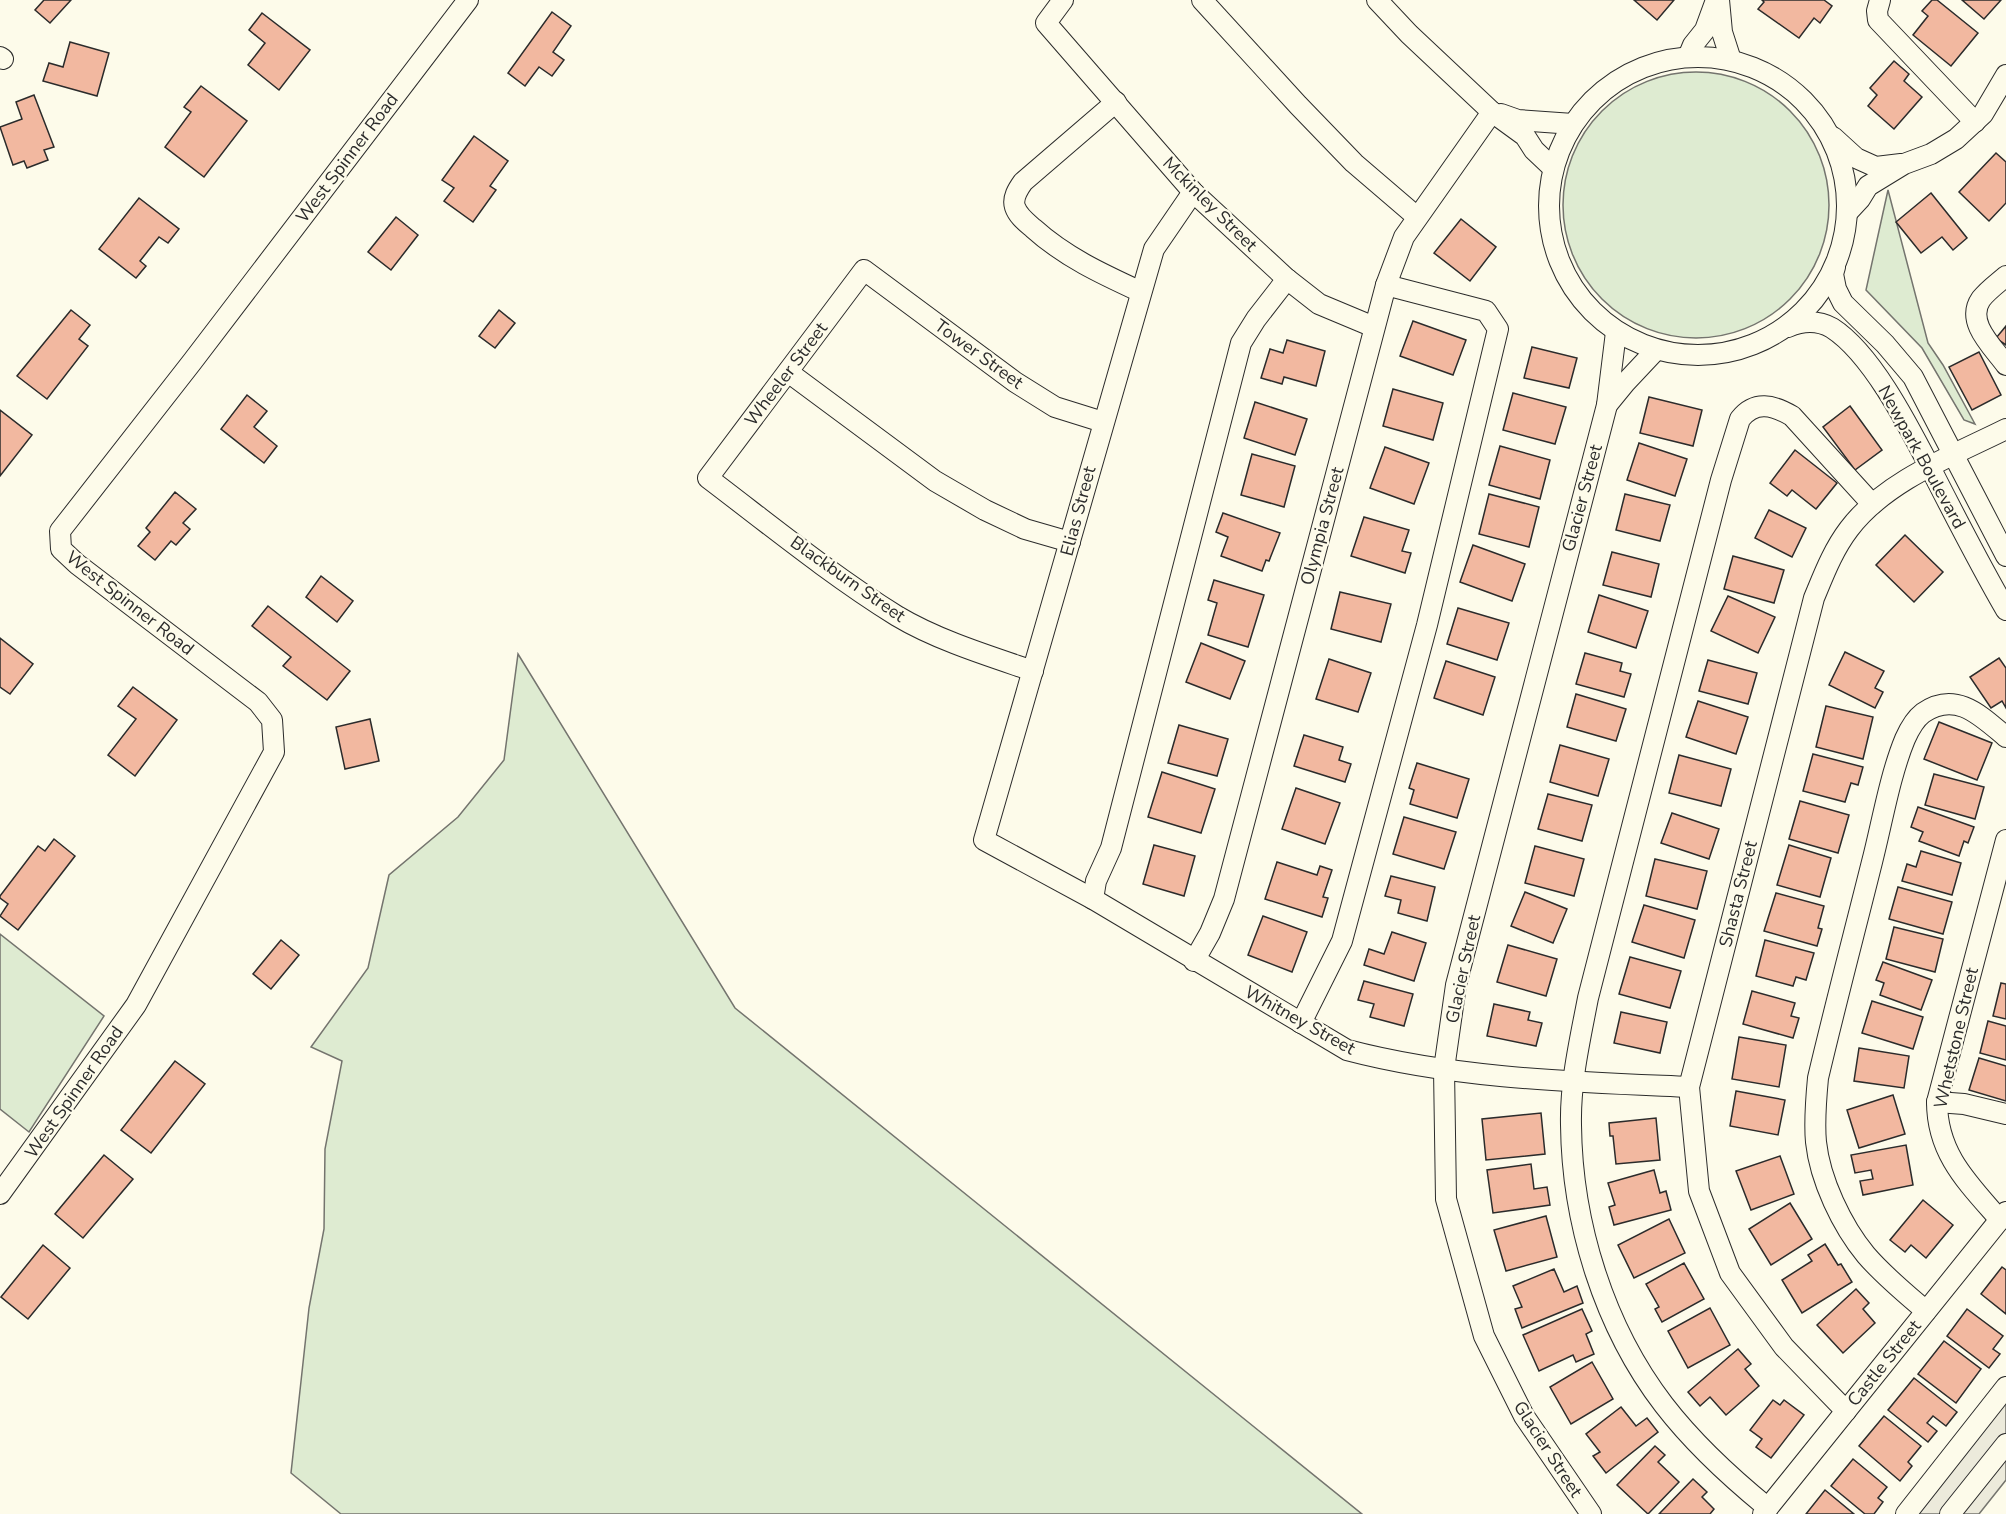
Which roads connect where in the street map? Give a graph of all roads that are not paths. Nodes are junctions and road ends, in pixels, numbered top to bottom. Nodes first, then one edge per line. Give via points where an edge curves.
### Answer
1 (468, 0) edge
2 (1063, 0) edge
3 (1202, 0) edge
4 (1377, 0) edge
5 (1718, 0) edge
6 (1880, 0) edge
7 (1688, 57) junction
8 (1731, 60) junction
9 (2006, 75) edge
10 (1116, 102) junction
11 (1492, 112) junction
12 (1975, 122) junction
13 (1573, 124) junction
14 (1829, 134) junction
15 (1904, 164) junction
16 (1553, 168) junction
17 (1193, 192) junction
18 (1847, 213) junction
19 (1418, 217) junction
20 (1835, 266) junction
21 (864, 270) joint
22 (2006, 276) edge
23 (1287, 279) junction
24 (1386, 285) junction
25 (1141, 292) junction
26 (1374, 327) junction
27 (1783, 329) junction
28 (1616, 332) junction
29 (1656, 350) junction
30 (2006, 365) edge
31 (788, 372) junction
32 (1606, 405) junction
33 (1103, 422) junction
34 (2006, 429) edge
35 (1954, 455) junction
36 (1930, 467) junction
37 (708, 478) joint
38 (1872, 504) junction
39 (1993, 532) junction
40 (1070, 542) junction
41 (1970, 545) junction
42 (2006, 556) edge
43 (2006, 610) edge
44 (1033, 671) junction
45 (2006, 737) edge
46 (984, 840) joint
47 (2006, 840) edge
48 (1093, 899) junction
49 (1194, 961) junction
50 (1300, 1023) junction
51 (1444, 1069) junction
52 (1573, 1082) junction
53 (1689, 1087) junction
54 (1937, 1102) junction
55 (2006, 1114) edge
56 (0, 1194) edge
57 (2003, 1216) edge
58 (1926, 1311) junction
59 (2006, 1387) edge
60 (1846, 1410) junction
61 (2006, 1444) edge
62 (1766, 1511) edge
63 (1591, 1514) edge
64 (1906, 1514) edge
65 (1950, 1514) edge

1 - 56 street, West Spinner Road via 60,531 61,549 76,564 258,702 272,720 274,752 136,1005
2 - 10 street, Mckinley Street via 1046,23
3 - 19 street via 1354,163
4 - 11 street
5 - 7 street
5 - 8 street
6 - 12 street via 1878,20
7 - 8 street
7 - 13 street via 1654,63 1623,77 1595,98
8 - 14 street via 1771,75 1804,100
9 - 12 street
10 - 17 street, Mckinley Street
10 - 25 street via 1023,182 1014,206 1020,217 1064,253
11 - 13 street via 1518,120
11 - 16 street via 1525,136
11 - 19 street, Olympia Street
12 - 15 street via 1931,154
13 - 16 street
14 - 15 street via 1856,158 1876,167
14 - 18 street via 1844,172
15 - 18 street via 1868,186
16 - 28 street via 1548,206 1552,243 1566,278 1582,301
17 - 23 street, Mckinley Street
17 - 25 street, Elias Street via 1154,249
18 - 20 street
19 - 24 street, Olympia Street via 1404,237
20 - 27 street via 1804,312
20 - 35 street, Newpark Boulevard via 1836,289 1843,303 1912,377
21 - 31 street, Wheeler Street
21 - 33 street, Tower Street via 1015,382 1055,407
22 - 30 street via 1982,298 1975,319
23 - 26 street, Mckinley Street via 1319,304
23 - 48 street via 1241,344 1111,848 1096,881
24 - 26 street, Olympia Street
24 - 50 street via 1486,311 1498,329 1427,625 1342,941
25 - 33 street, Elias Street
26 - 49 street, Olympia Street via 1224,899
27 - 29 street via 1760,343 1717,354 1682,355
27 - 36 street, Newpark Boulevard via 1814,322 1842,336 1883,385
28 - 29 street
28 - 32 street, Glacier Street
29 - 32 street, Glacier Street
31 - 37 street, Wheeler Street
31 - 40 street via 935,481 1025,529
32 - 51 street, Glacier Street via 1456,985
33 - 40 street, Elias Street
34 - 35 street, Shasta Street
35 - 36 street, Shasta Street
35 - 39 street, Newpark Boulevard
36 - 38 street, Shasta Street
36 - 41 street, Newpark Boulevard
37 - 44 street, Blackburn Street via 899,617 962,646
38 - 52 street via 1792,416 1777,408 1761,406 1746,411 1740,418 1588,998
38 - 53 street, Shasta Street via 1849,528 1830,558 1814,598
39 - 41 street
39 - 42 street, Newpark Boulevard
40 - 44 street, Elias Street
41 - 43 street, Newpark Boulevard
44 - 46 street, Elias Street
45 - 58 street via 1982,717 1955,704 1937,706 1913,724 1889,794 1818,1078 1816,1145 1840,1218 1872,1261
46 - 48 street, Whitney Street
47 - 54 street, Whetstone Street
48 - 49 street, Whitney Street
49 - 50 street, Whitney Street
50 - 51 street, Whitney Street via 1347,1050
51 - 52 street, Whitney Street
51 - 63 street, Glacier Street via 1446,1199 1484,1336 1524,1416
52 - 53 street, Whitney Street
52 - 62 street via 1571,1125 1578,1206 1598,1277 1624,1342 1664,1404 1697,1444
53 - 60 street, Shasta Street via 1699,1191 1730,1273 1784,1347
54 - 55 street
54 - 57 street, Whetstone Street via 1943,1143 1959,1173
57 - 58 street, Castle Street
58 - 60 street, Castle Street
59 - 64 street
60 - 62 street, Castle Street
61 - 65 street

